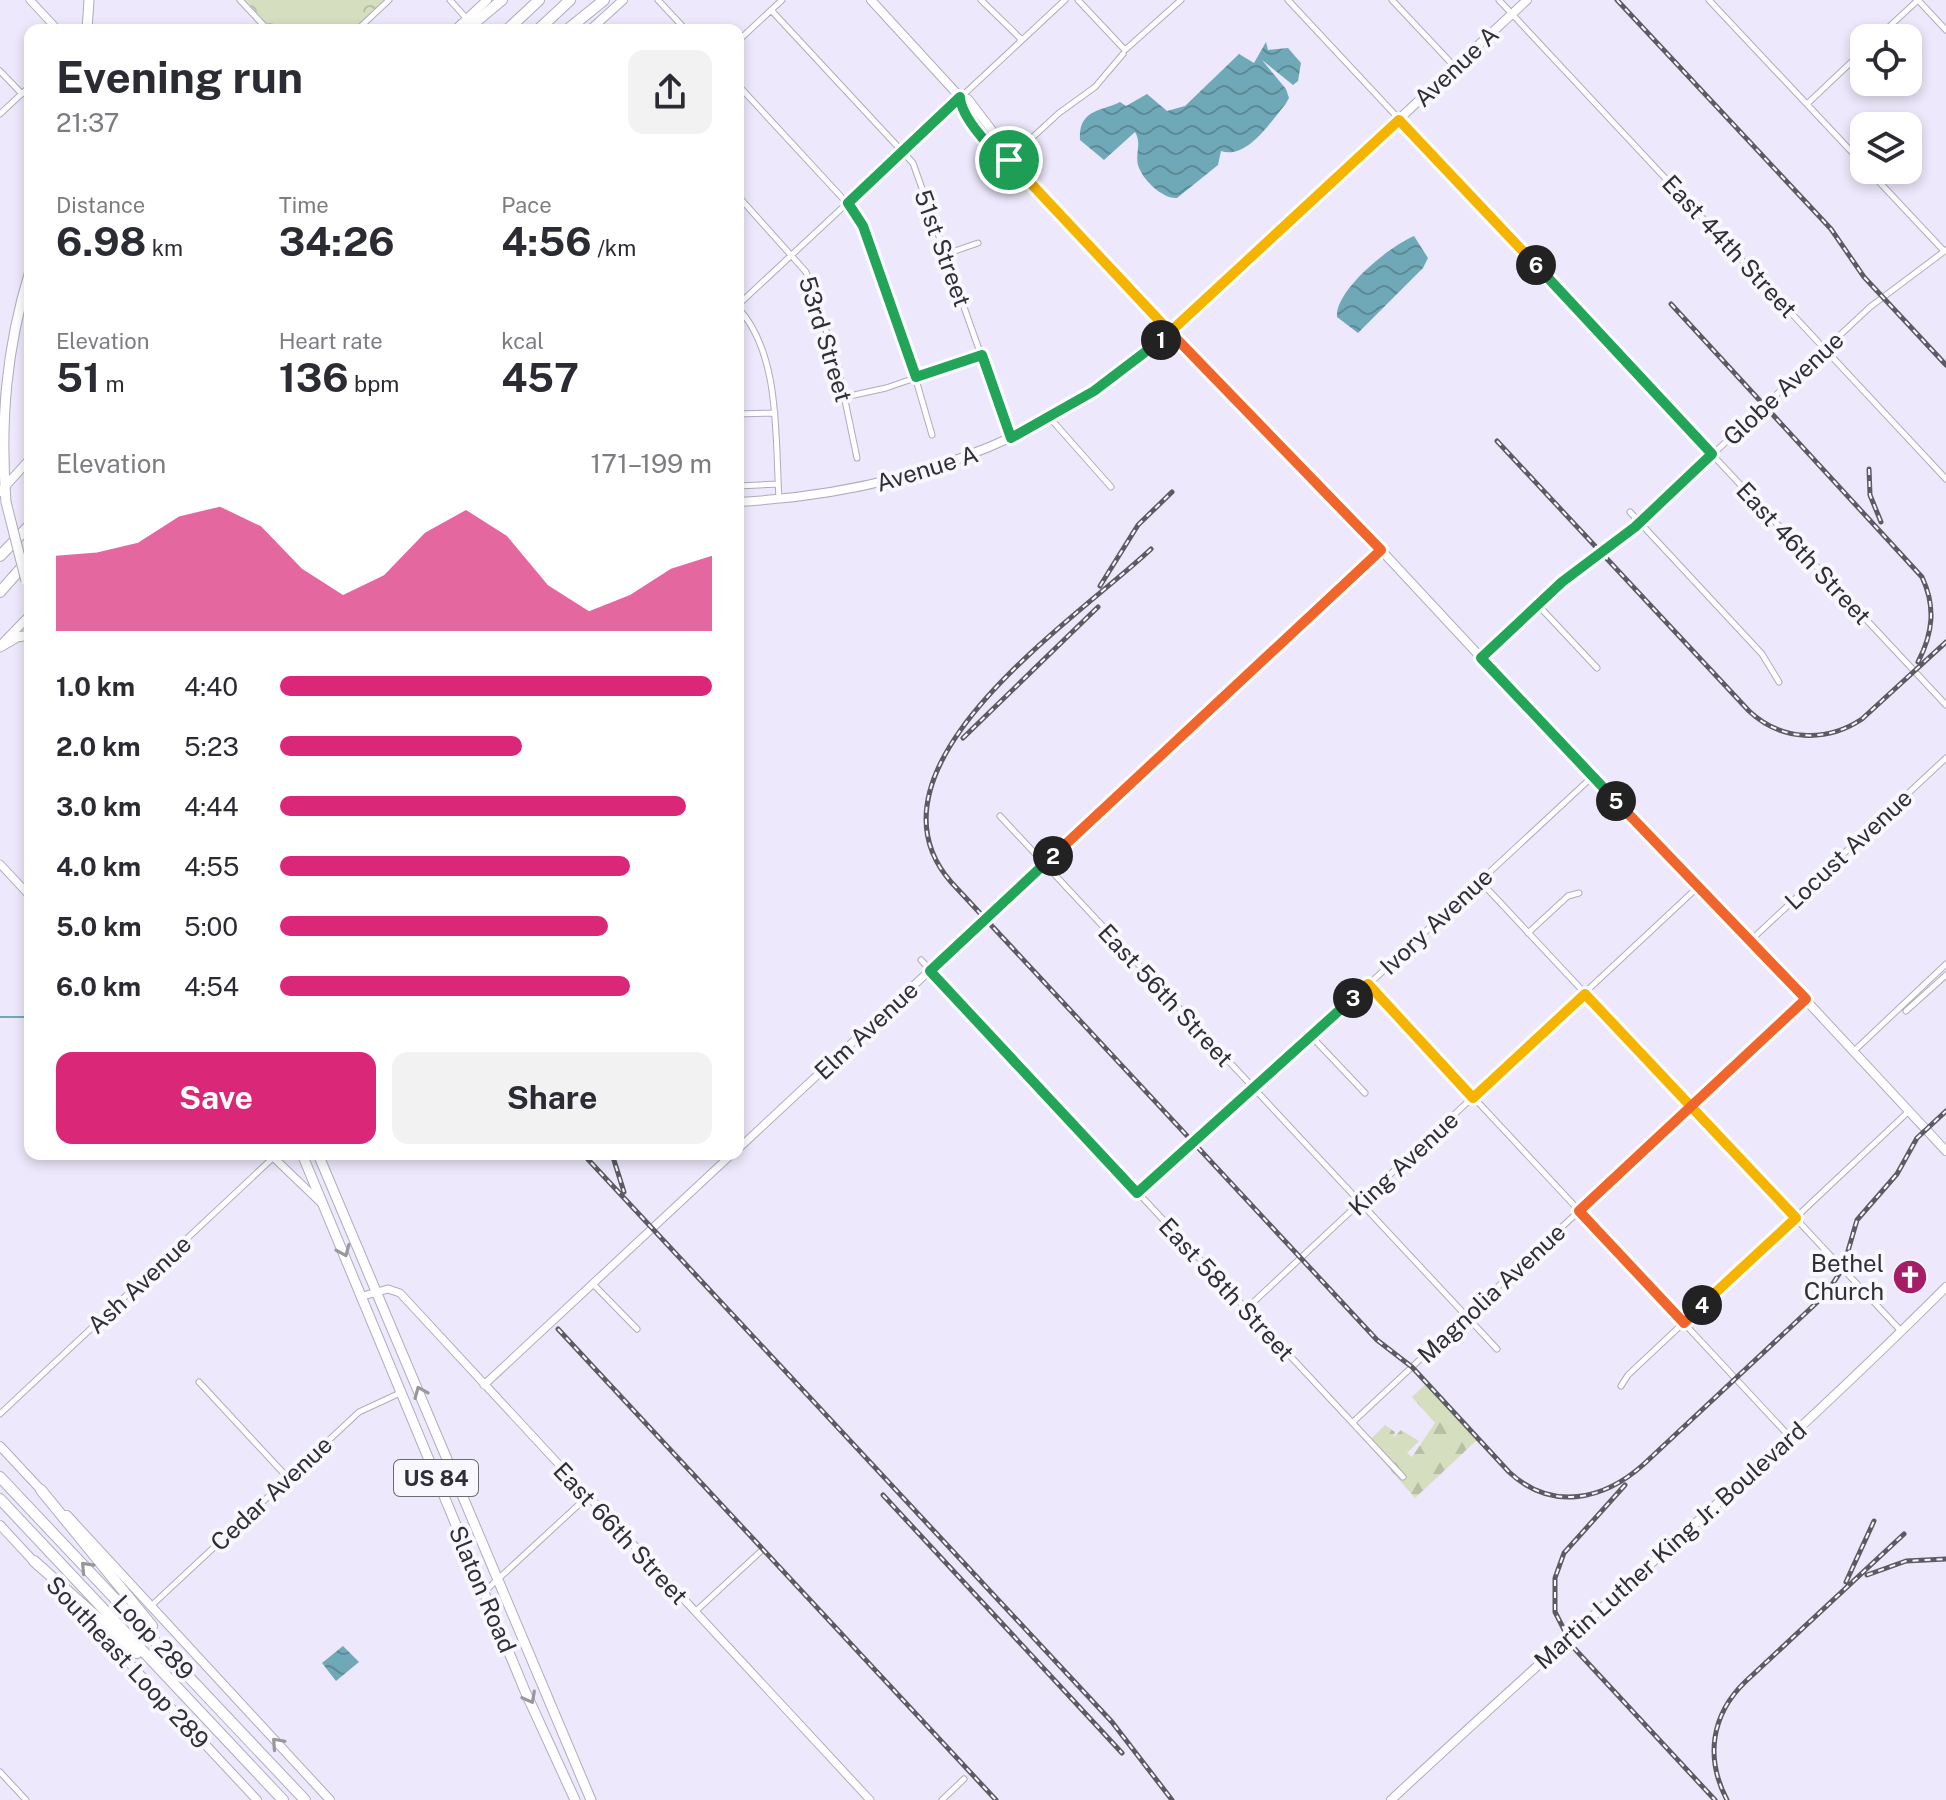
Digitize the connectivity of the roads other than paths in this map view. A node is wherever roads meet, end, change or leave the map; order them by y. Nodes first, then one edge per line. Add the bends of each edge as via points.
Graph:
1 (30, 0) edge
2 (89, 0) edge
3 (240, 0) edge
4 (389, 0) edge
5 (450, 0) edge
6 (487, 0) edge
7 (502, 0) edge
8 (539, 0) edge
9 (570, 0) edge
10 (604, 0) edge
11 (623, 0) edge
12 (658, 0) edge
13 (782, 0) edge
14 (871, 0) edge
15 (981, 0) edge
16 (1065, 0) edge
17 (1078, 0) edge
18 (1181, 0) edge
19 (1288, 0) edge
20 (1299, 0) edge
21 (1392, 0) edge
22 (1499, 0) edge
23 (1527, 0) edge
24 (1709, 0) edge
25 (1918, 0) edge
26 (1293, 6) junction
27 (771, 10) junction
28 (1512, 14) junction
29 (52, 24) edge
30 (87, 24) edge
31 (262, 24) edge
32 (363, 24) edge
33 (466, 24) edge
34 (513, 24) edge
35 (544, 24) edge
36 (574, 24) edge
37 (597, 24) edge
38 (680, 24) edge
39 (1892, 24) edge
40 (1946, 30) edge
41 (744, 35) edge
42 (1022, 40) junction
43 (1124, 52) junction
44 (1850, 63) edge
45 (1455, 67) junction
46 (0, 71) edge
47 (744, 91) edge
48 (22, 94) joint
49 (960, 97) junction
50 (1807, 104) junction
51 (0, 114) edge
52 (1399, 120) junction
53 (1850, 150) edge
54 (903, 152) junction
55 (1009, 160) junction
56 (1881, 184) edge
57 (744, 202) edge
58 (848, 203) junction
59 (978, 243) dead end
60 (1945, 251) edge
61 (793, 254) junction
62 (946, 254) junction
63 (24, 296) edge
64 (744, 300) edge
65 (744, 316) edge
66 (1170, 332) junction
67 (1825, 349) junction
68 (982, 355) junction
69 (916, 377) junction
70 (845, 397) junction
71 (775, 413) junction
72 (744, 414) edge
73 (1050, 418) junction
74 (932, 435) dead end
75 (1011, 438) junction
76 (1712, 454) junction
77 (857, 458) dead end
78 (24, 466) edge
79 (1946, 479) edge
80 (778, 484) junction
81 (744, 486) edge
82 (1111, 487) dead end
83 (2, 490) edge
84 (779, 499) junction
85 (744, 502) edge
86 (1630, 512) dead end
87 (1640, 523) junction
88 (24, 531) edge
89 (1381, 550) junction
90 (0, 556) edge
91 (24, 563) edge
92 (24, 564) edge
93 (24, 567) edge
94 (0, 585) edge
95 (0, 592) edge
96 (1538, 605) junction
97 (24, 621) edge
98 (24, 636) edge
99 (0, 646) edge
100 (1481, 658) junction
101 (1597, 668) dead end
102 (1779, 682) dead end
103 (1946, 705) edge
104 (1946, 758) edge
105 (1592, 777) junction
106 (1000, 816) dead end
107 (0, 864) edge
108 (1044, 864) junction
109 (1480, 881) junction
110 (1700, 886) junction
111 (24, 890) edge
112 (1579, 893) dead end
113 (1528, 933) junction
114 (1751, 940) junction
115 (921, 960) dead end
116 (1946, 964) edge
117 (930, 971) junction
118 (1946, 975) edge
119 (1368, 984) junction
120 (1585, 994) junction
121 (1806, 999) junction
122 (1906, 1011) dead end
123 (1312, 1037) junction
124 (1854, 1051) junction
125 (1254, 1089) junction
126 (1365, 1093) dead end
127 (1473, 1098) junction
128 (1690, 1107) junction
129 (1910, 1111) junction
130 (744, 1143) edge
131 (1946, 1151) edge
132 (269, 1160) edge
133 (279, 1160) edge
134 (305, 1160) edge
135 (321, 1160) edge
136 (726, 1160) edge
137 (1137, 1193) junction
138 (1360, 1202) junction
139 (325, 1208) junction
140 (1579, 1211) junction
141 (1796, 1218) junction
142 (593, 1284) junction
143 (1946, 1287) edge
144 (377, 1292) junction
145 (363, 1296) junction
146 (1246, 1309) junction
147 (1466, 1316) junction
148 (1684, 1323) junction
149 (637, 1329) dead end
150 (1901, 1331) junction
151 (1497, 1349) dead end
152 (199, 1382) dead end
153 (484, 1385) junction
154 (1621, 1386) dead end
155 (400, 1393) junction
156 (0, 1414) edge
157 (1353, 1422) junction
158 (438, 1436) junction
159 (1790, 1438) junction
160 (421, 1443) junction
161 (0, 1446) edge
162 (0, 1477) edge
163 (1403, 1477) dead end
164 (288, 1478) junction
165 (41, 1490) junction
166 (587, 1497) junction
167 (0, 1499) edge
168 (0, 1525) edge
169 (760, 1552) dead end
170 (34, 1561) junction
171 (498, 1580) junction
172 (484, 1592) junction
173 (151, 1606) junction
174 (695, 1612) junction
175 (183, 1692) junction
176 (217, 1705) junction
177 (0, 1772) edge
178 (964, 1779) dead end
179 (26, 1800) edge
180 (257, 1800) edge
181 (283, 1800) edge
182 (305, 1800) edge
183 (330, 1800) edge
184 (575, 1800) edge
185 (591, 1800) edge
186 (870, 1800) edge
187 (942, 1800) edge
188 (1391, 1800) edge

1 - 29 street
2 - 30 highway
3 - 31 street
4 - 32 street
5 - 33 street
6 - 33 main road
7 - 33 highway
8 - 34 highway
9 - 35 highway
10 - 36 highway
11 - 37 main road
12 - 38 street
13 - 27 street
14 - 49 main road
15 - 42 street
16 - 42 street
17 - 43 street
18 - 43 street
19 - 26 street, East 46th Street
20 - 26 street
21 - 45 street
22 - 28 street, East 44th Street
23 - 28 main road, Avenue A
24 - 50 street
25 - 39 street
25 - 40 street
26 - 52 street, East 46th Street
27 - 41 street
27 - 54 street, 51st Street
28 - 45 main road, Avenue A
28 - 67 street, East 44th Street
42 - 49 street
43 - 55 street via 1095,87
44 - 50 street
45 - 52 main road, Avenue A
46 - 48 street
47 - 58 street
48 - 51 street
49 - 54 street
49 - 55 main road via 999,156
50 - 53 street
52 - 66 main road, Avenue A
52 - 76 street, East 46th Street
54 - 58 street
54 - 62 street, 51st Street via 913,163
55 - 66 main road
56 - 60 street
57 - 61 street, 53rd Street
58 - 61 street
58 - 69 street via 863,226
59 - 62 street
60 - 67 street, Globe Avenue via 1884,295
61 - 64 street
61 - 70 street, 53rd Street via 814,294
62 - 68 street, 51st Street
63 - 83 highway via 4,380
65 - 71 street via 770,379
66 - 73 main road, Avenue A
66 - 89 main road
67 - 76 street, Globe Avenue
67 - 79 street, East 44th Street
68 - 69 street
68 - 75 street, 51st Street
69 - 70 street
69 - 74 street
70 - 77 street, 53rd Street
71 - 72 street
71 - 80 street
73 - 75 main road, Avenue A
73 - 82 street
75 - 84 main road, Avenue A via 898,480
76 - 87 street, Globe Avenue
76 - 103 street, East 46th Street
78 - 83 main road
80 - 81 street
80 - 84 street
83 - 93 highway, bridge
84 - 85 main road, Avenue A
86 - 87 street
87 - 96 street, Globe Avenue
87 - 102 street via 1762,654
88 - 90 highway
89 - 100 main road
89 - 108 street, Elm Avenue
91 - 94 highway
92 - 95 highway
96 - 100 street, Globe Avenue
96 - 101 street
97 - 99 main road
98 - 99 highway
100 - 105 main road
104 - 114 street, Locust Avenue
105 - 109 street, Ivory Avenue
105 - 110 main road
106 - 108 street, East 56th Street
107 - 111 street
108 - 117 street, Elm Avenue
108 - 125 street, East 56th Street
109 - 113 street
109 - 119 street, Ivory Avenue
110 - 114 main road
110 - 120 street, King Avenue
112 - 113 street via 1568,896
113 - 120 street
114 - 121 main road
115 - 117 street, East 58th Street
116 - 124 street
117 - 130 street, Elm Avenue
117 - 137 street, East 58th Street
118 - 122 street
119 - 123 street, Ivory Avenue
119 - 127 street
120 - 127 street, King Avenue
120 - 128 street
121 - 124 main road
121 - 128 street, Magnolia Avenue
123 - 125 street, Ivory Avenue
123 - 126 street
124 - 129 main road
125 - 137 street, Ivory Avenue
125 - 138 street, East 56th Street
127 - 138 street, King Avenue
127 - 140 street
128 - 140 street, Magnolia Avenue
128 - 141 street
129 - 131 main road
129 - 141 street
132 - 156 street, Ash Avenue
133 - 139 street
134 - 139 highway, Slaton Road / US 84
135 - 144 highway, Slaton Road / US 84
136 - 142 street
137 - 146 street, East 58th Street
138 - 146 street, King Avenue
138 - 147 street, East 56th Street
139 -> 145 highway, Slaton Road / US 84
140 - 147 street, Magnolia Avenue
140 - 148 street
141 - 148 street
141 - 150 street
142 - 149 street
142 - 153 street
143 - 150 main road, Martin Luther King Jr. Boulevard
144 - 145 street
144 - 153 street, East 66th Street via 400,1293
158 -> 144 highway, Slaton Road / US 84
145 - 155 highway, Slaton Road / US 84
146 - 157 street, East 58th Street
147 - 151 street, East 56th Street
147 - 157 street, Magnolia Avenue
148 - 154 street
148 - 159 street
150 - 159 main road, Martin Luther King Jr. Boulevard
152 - 164 street
153 - 166 street, East 66th Street
155 - 160 highway, Slaton Road / US 84
155 - 164 street, Cedar Avenue via 359,1412
157 - 163 street, East 58th Street
158 - 160 highway
158 - 171 highway, Slaton Road / US 84
159 - 188 main road, Martin Luther King Jr. Boulevard
160 - 172 highway, Slaton Road / US 84
161 - 165 main road
176 -> 162 highway, Loop 289
164 - 173 street, Cedar Avenue
165 - 173 main road
165 - 176 highway
166 - 171 street
166 - 174 street, East 66th Street
167 - 175 highway, Loop 289
168 - 170 main road, Southeast Loop 289
169 - 174 street
170 - 175 highway
170 - 180 main road, Southeast Loop 289
171 - 172 street
171 - 185 highway, Slaton Road / US 84
172 -> 184 highway, Slaton Road / US 84
183 -> 173 main road
174 - 186 street, East 66th Street
175 - 181 highway, Loop 289
176 - 182 highway, Loop 289
177 - 179 street
178 - 187 street

